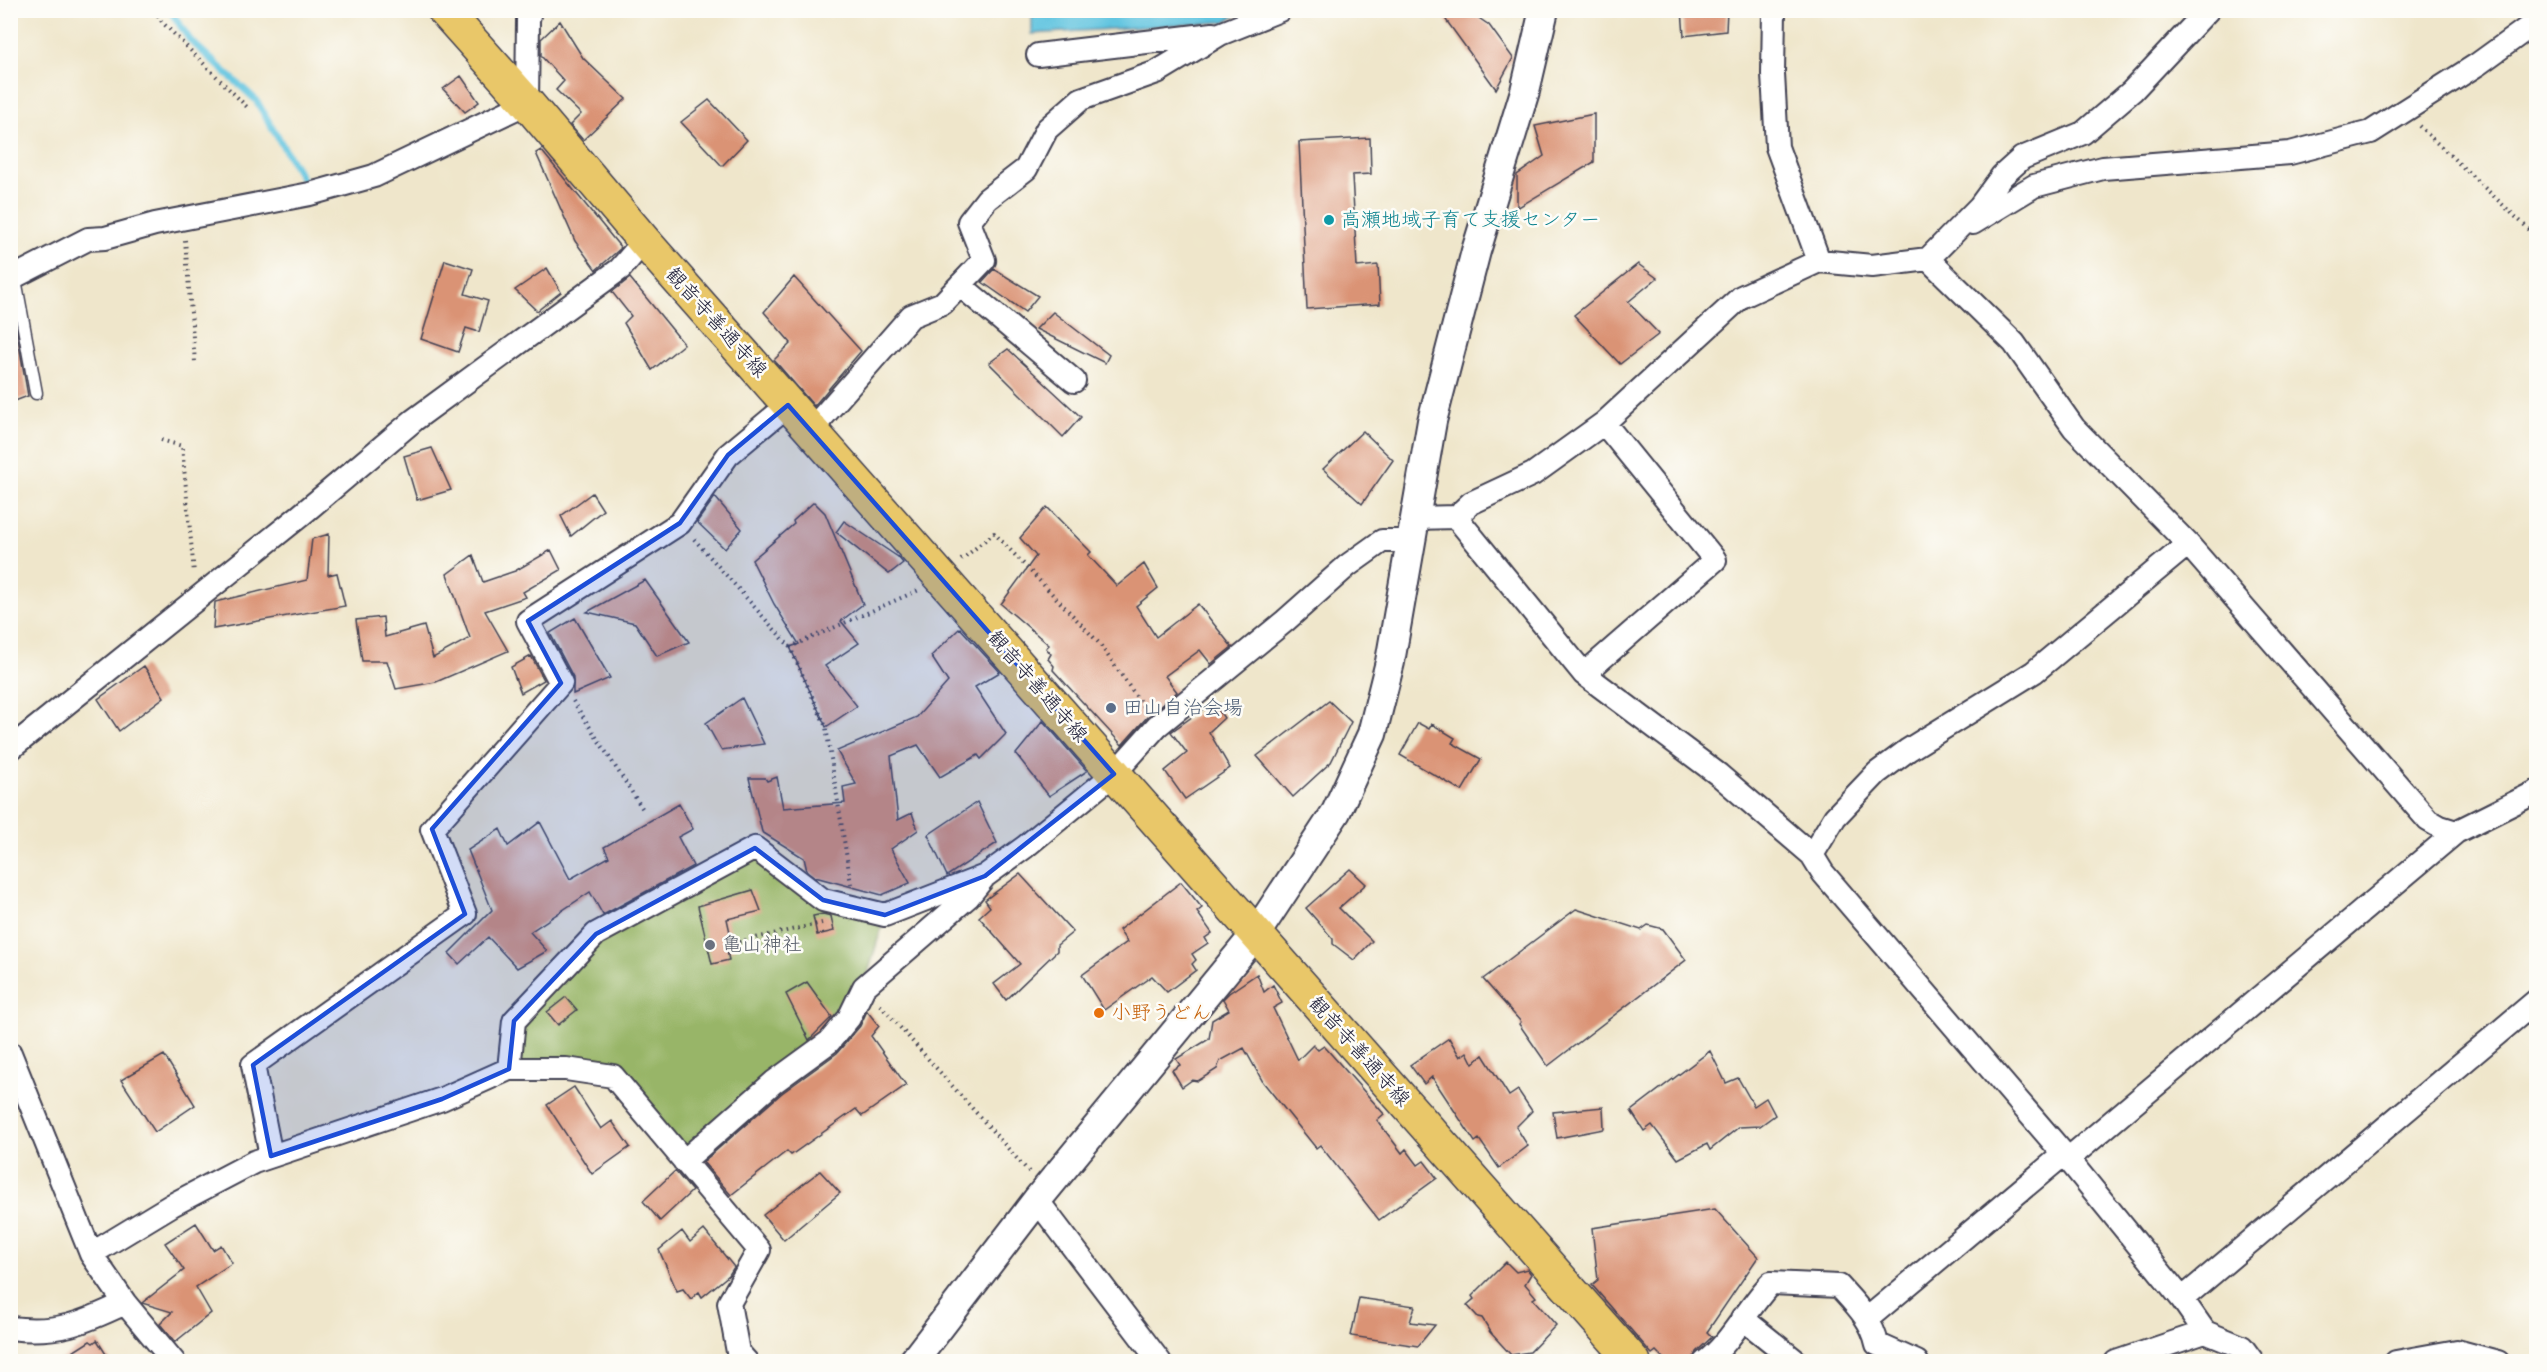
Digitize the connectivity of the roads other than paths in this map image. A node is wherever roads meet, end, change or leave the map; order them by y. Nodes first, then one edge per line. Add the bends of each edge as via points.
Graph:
1 (444, 10) edge
2 (530, 10) edge
3 (1280, 10) edge
4 (1544, 10) edge
5 (1774, 10) edge
6 (2208, 10) edge
7 (2536, 22) edge
8 (1220, 34) junction
9 (1038, 55) dead end
10 (527, 103) junction
11 (1954, 235) junction
12 (644, 241) junction
13 (1928, 259) junction
14 (1818, 261) junction
15 (13, 279) edge
16 (960, 285) junction
17 (1074, 381) dead end
18 (36, 393) dead end
19 (788, 405) junction
20 (1604, 423) junction
21 (811, 430) junction
22 (1456, 517) junction
23 (1413, 529) junction
24 (2188, 544) junction
25 (1584, 674) junction
26 (10, 749) edge
27 (1114, 774) junction
28 (2533, 802) edge
29 (2456, 832) junction
30 (1812, 855) junction
31 (985, 876) junction
32 (1255, 935) junction
33 (2536, 1001) edge
34 (10, 1053) edge
35 (509, 1070) junction
36 (271, 1156) junction
37 (2066, 1157) junction
38 (684, 1161) junction
39 (1041, 1195) junction
40 (92, 1254) junction
41 (2182, 1299) junction
42 (125, 1303) junction
43 (1742, 1318) junction
44 (1867, 1319) junction
45 (10, 1328) edge
46 (2205, 1332) junction
47 (2253, 1361) edge
48 (174, 1362) edge
49 (747, 1362) edge
50 (913, 1362) edge
51 (1160, 1362) edge
52 (1634, 1362) edge
53 (1705, 1362) edge
54 (1797, 1362) edge
55 (1917, 1362) edge
56 (2115, 1362) edge
57 (2396, 1362) edge
58 (2498, 1362) edge

1 - 10 main road, 観音寺善通寺線
2 - 10 street
3 - 8 street
4 - 23 street via 1432,421
5 - 14 street via 1777,147
6 - 11 street via 2132,91 2084,133 2015,164
7 - 11 street via 2371,132 2290,153 2103,168 2034,186
8 - 9 street
8 - 16 street via 1157,72 1082,99 1047,129 1026,170 987,199 969,222 984,260
10 - 12 main road, 観音寺善通寺線
10 - 15 street via 374,176 310,194 105,238 88,238
11 - 13 street
12 - 19 main road, 観音寺善通寺線
12 - 26 street via 620,269 414,420
13 - 14 street via 1872,266
13 - 24 street via 2014,343 2074,428
14 - 20 street via 1740,297
15 - 18 lane
16 - 17 street
16 - 21 street via 943,303 911,316
19 - 21 main road, 観音寺善通寺線
19 - 36 street via 728,454 680,524 528,621 561,683 432,829 465,914 254,1065
20 - 22 street via 1533,474 1471,502
20 - 25 street via 1715,560
21 - 27 main road, 観音寺善通寺線
22 - 23 street
22 - 25 street
23 - 27 street via 1382,541 1364,554 1157,726
23 - 32 street via 1390,662 1372,734 1336,812
24 - 29 street via 2428,820
24 - 30 street via 2034,672 1908,750 1878,774 1835,817
25 - 30 street via 1719,775
27 - 31 street
27 - 32 main road, 観音寺善通寺線
28 - 29 street
29 - 37 street
30 - 37 street via 1823,873
31 - 35 street via 885,915 823,900 755,848 596,934 514,1021
31 - 38 street via 968,897 864,987 849,1018 829,1042 774,1082
32 - 39 street
32 - 52 main road, 観音寺善通寺線
33 - 41 street
34 - 40 street
35 - 36 street via 442,1099
35 - 38 street via 566,1069 613,1076
36 - 40 street via 182,1199
37 - 41 street
37 - 44 street
38 - 49 street via 759,1250 729,1303 738,1352
39 - 50 street
39 - 51 street
40 - 42 street
41 - 46 street
42 - 45 street via 86,1322 40,1332
42 - 48 street
43 - 44 street via 1771,1283 1839,1286
43 - 53 street via 1720,1351
43 - 54 street
44 - 55 street via 1878,1344
46 - 47 street via 2241,1347
46 - 56 street
57 - 58 street via 2457,1351

